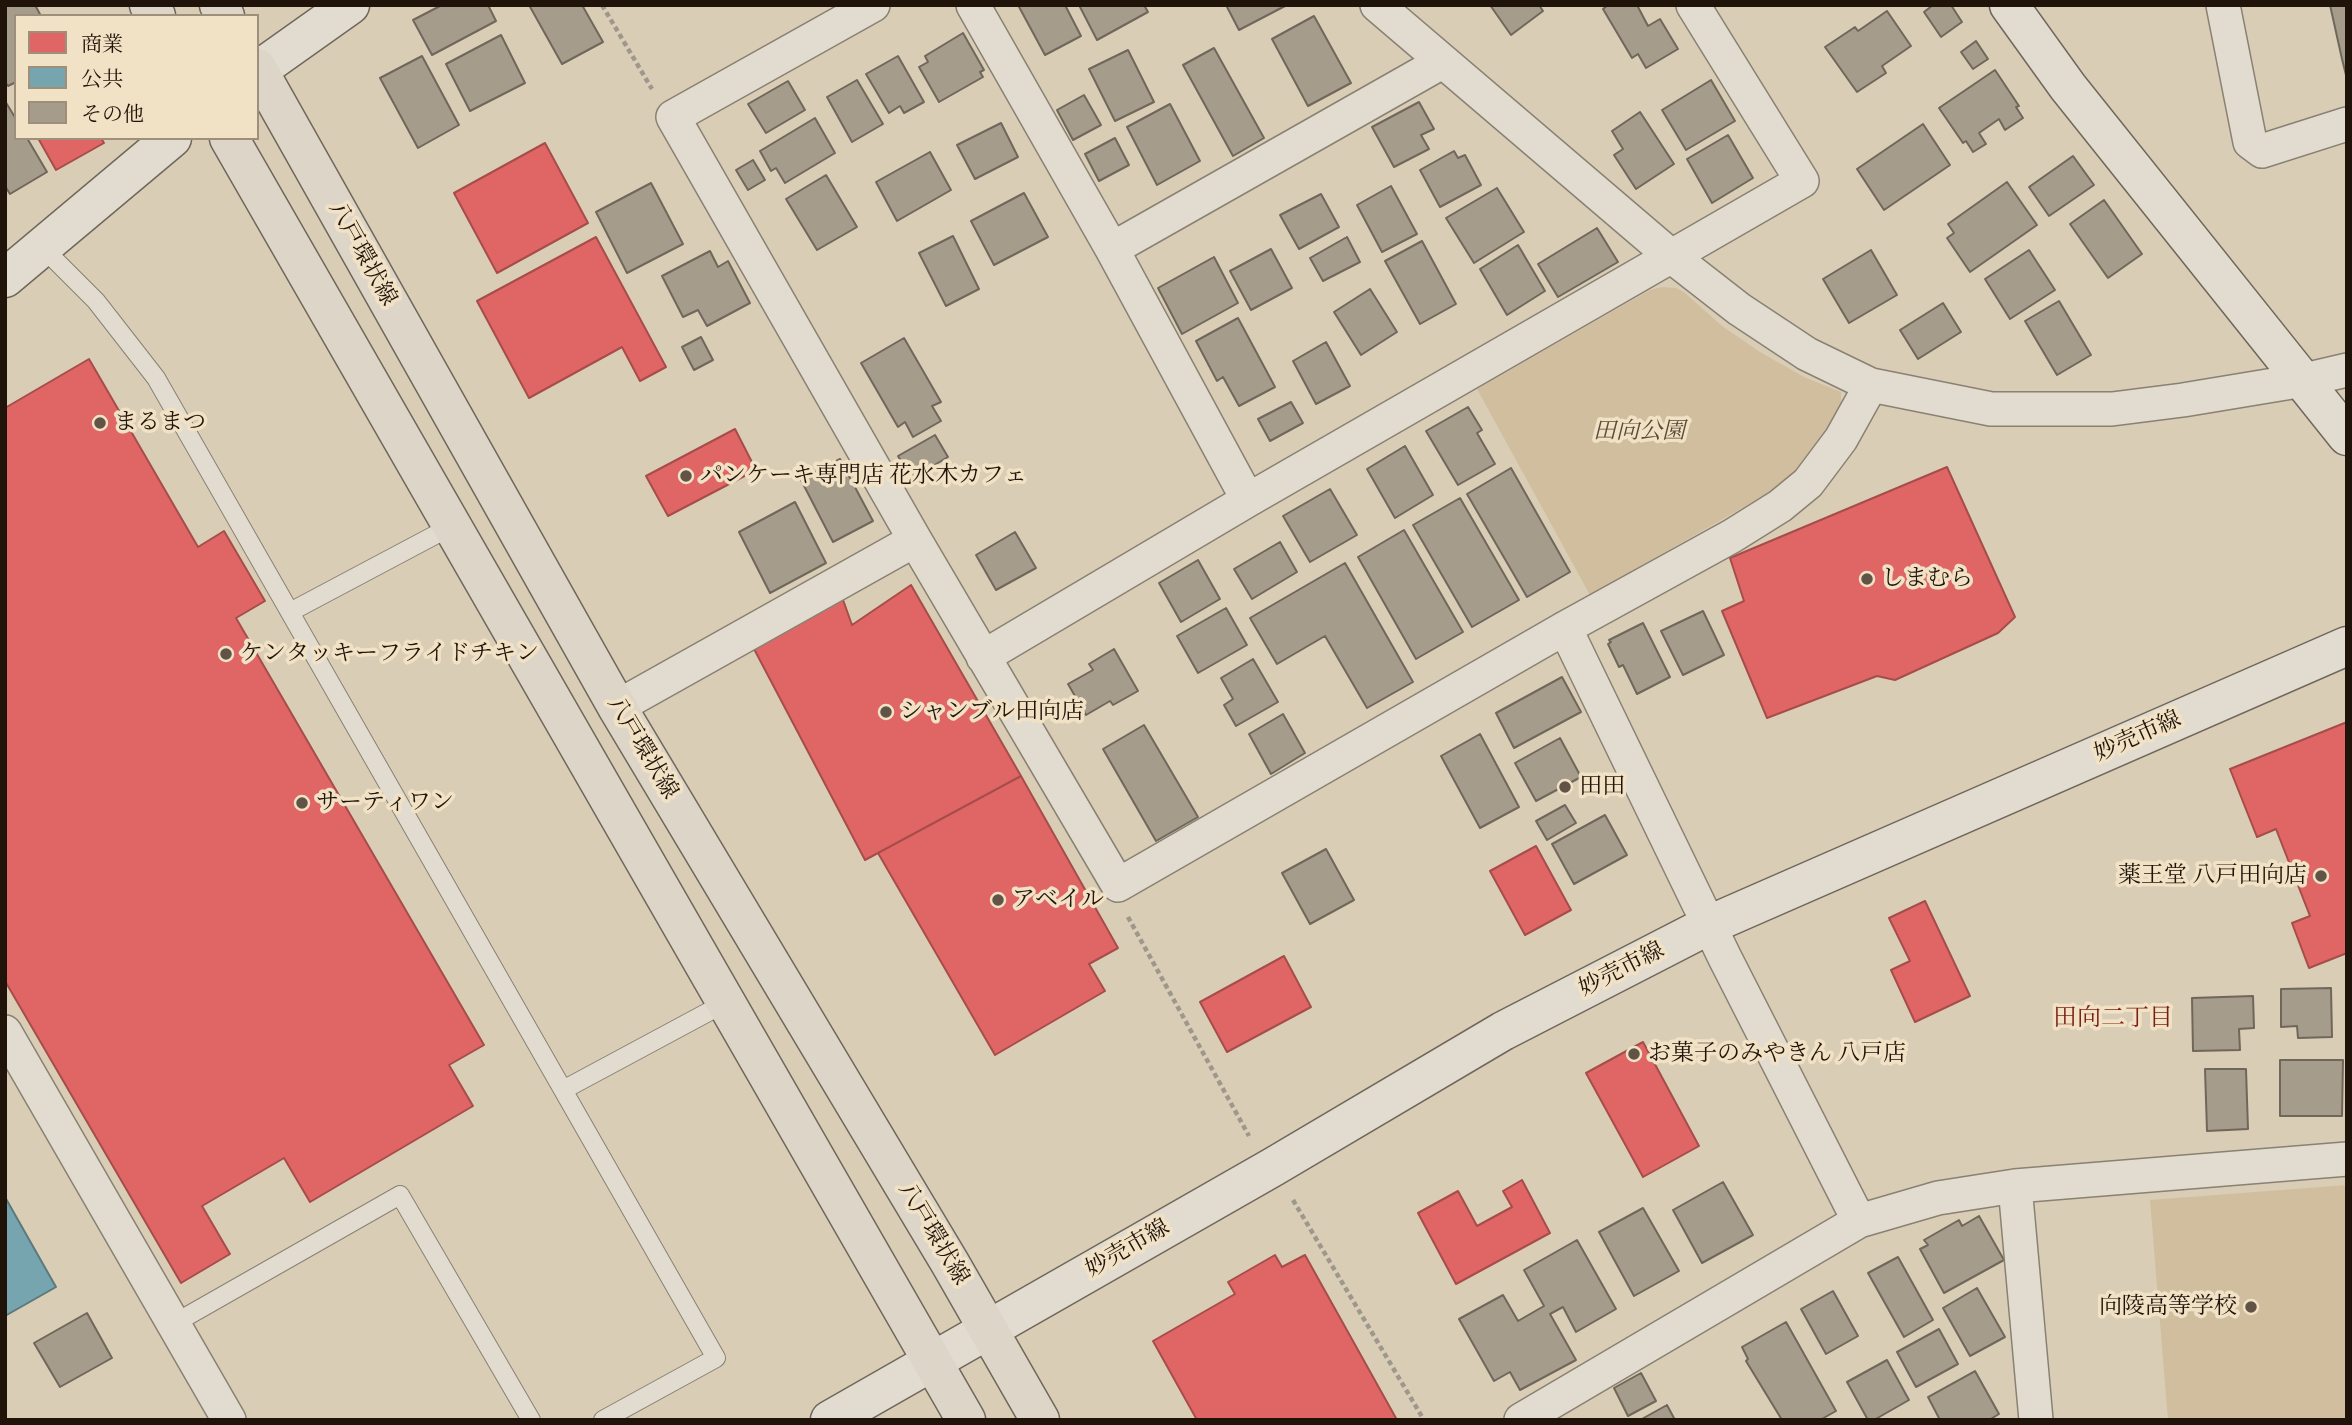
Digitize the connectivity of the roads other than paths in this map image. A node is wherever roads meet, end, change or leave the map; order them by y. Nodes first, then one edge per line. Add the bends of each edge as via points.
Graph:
1 (350, 5) edge
2 (873, 5) edge
3 (973, 5) edge
4 (1377, 5) edge
5 (1693, 5) edge
6 (2009, 5) edge
7 (2222, 5) edge
8 (1442, 62) junction
9 (259, 68) edge
10 (259, 71) edge
11 (2347, 124) edge
12 (170, 140) edge
13 (230, 140) edge
14 (42, 247) junction
15 (1112, 249) junction
16 (1671, 256) junction
17 (5, 278) edge
18 (2347, 370) edge
19 (2304, 380) junction
20 (1871, 385) junction
21 (2347, 436) edge
22 (1248, 500) junction
23 (452, 526) junction
24 (915, 540) junction
25 (290, 612) junction
26 (1565, 628) junction
27 (2347, 646) edge
28 (983, 657) junction
29 (617, 707) junction
30 (1709, 925) junction
31 (725, 1003) junction
32 (5, 1032) edge
33 (563, 1090) junction
34 (2347, 1159) edge
35 (2015, 1186) junction
36 (1859, 1221) junction
37 (175, 1323) junction
38 (989, 1328) junction
39 (931, 1362) junction
40 (229, 1420) edge
41 (531, 1420) edge
42 (603, 1420) edge
43 (831, 1420) edge
44 (966, 1420) edge
45 (1040, 1420) edge
46 (1521, 1420) edge
47 (2036, 1420) edge

1 - 9 main road
2 - 24 street via 673,117
3 - 15 street
4 - 8 street
5 - 16 street via 1802,181
6 - 19 main road via 2068,87
7 - 11 street via 2250,142 2262,151
8 - 15 street
8 - 16 street
10 - 29 main road, 八戸環状線
12 - 14 main road
13 - 23 main road
14 - 17 main road
14 - 25 lane via 96,301 156,378
15 - 22 street
16 - 20 street via 1807,354
16 - 22 street
18 - 19 street
19 - 20 street via 2112,410 1991,409
19 - 21 main road
20 - 26 street via 1841,439 1808,483 1780,506
22 - 28 street
23 - 25 lane
23 - 31 main road
24 - 28 street
24 - 29 street
25 - 33 lane
26 - 28 street via 1118,885
26 - 30 street
27 - 30 main road, 妙売市線
29 - 38 main road, 八戸環状線
30 - 36 street
30 - 38 main road, 妙売市線 via 1503,1031
31 - 33 lane
31 - 39 main road
32 - 37 street
33 - 42 lane via 716,1358
34 - 35 street
35 - 36 street via 1938,1198
35 - 47 street
36 - 46 street
37 - 40 street
37 - 41 lane via 400,1195
38 - 39 main road, 妙売市線
38 - 45 main road, 八戸環状線
39 - 43 main road, 妙売市線
39 - 44 main road

